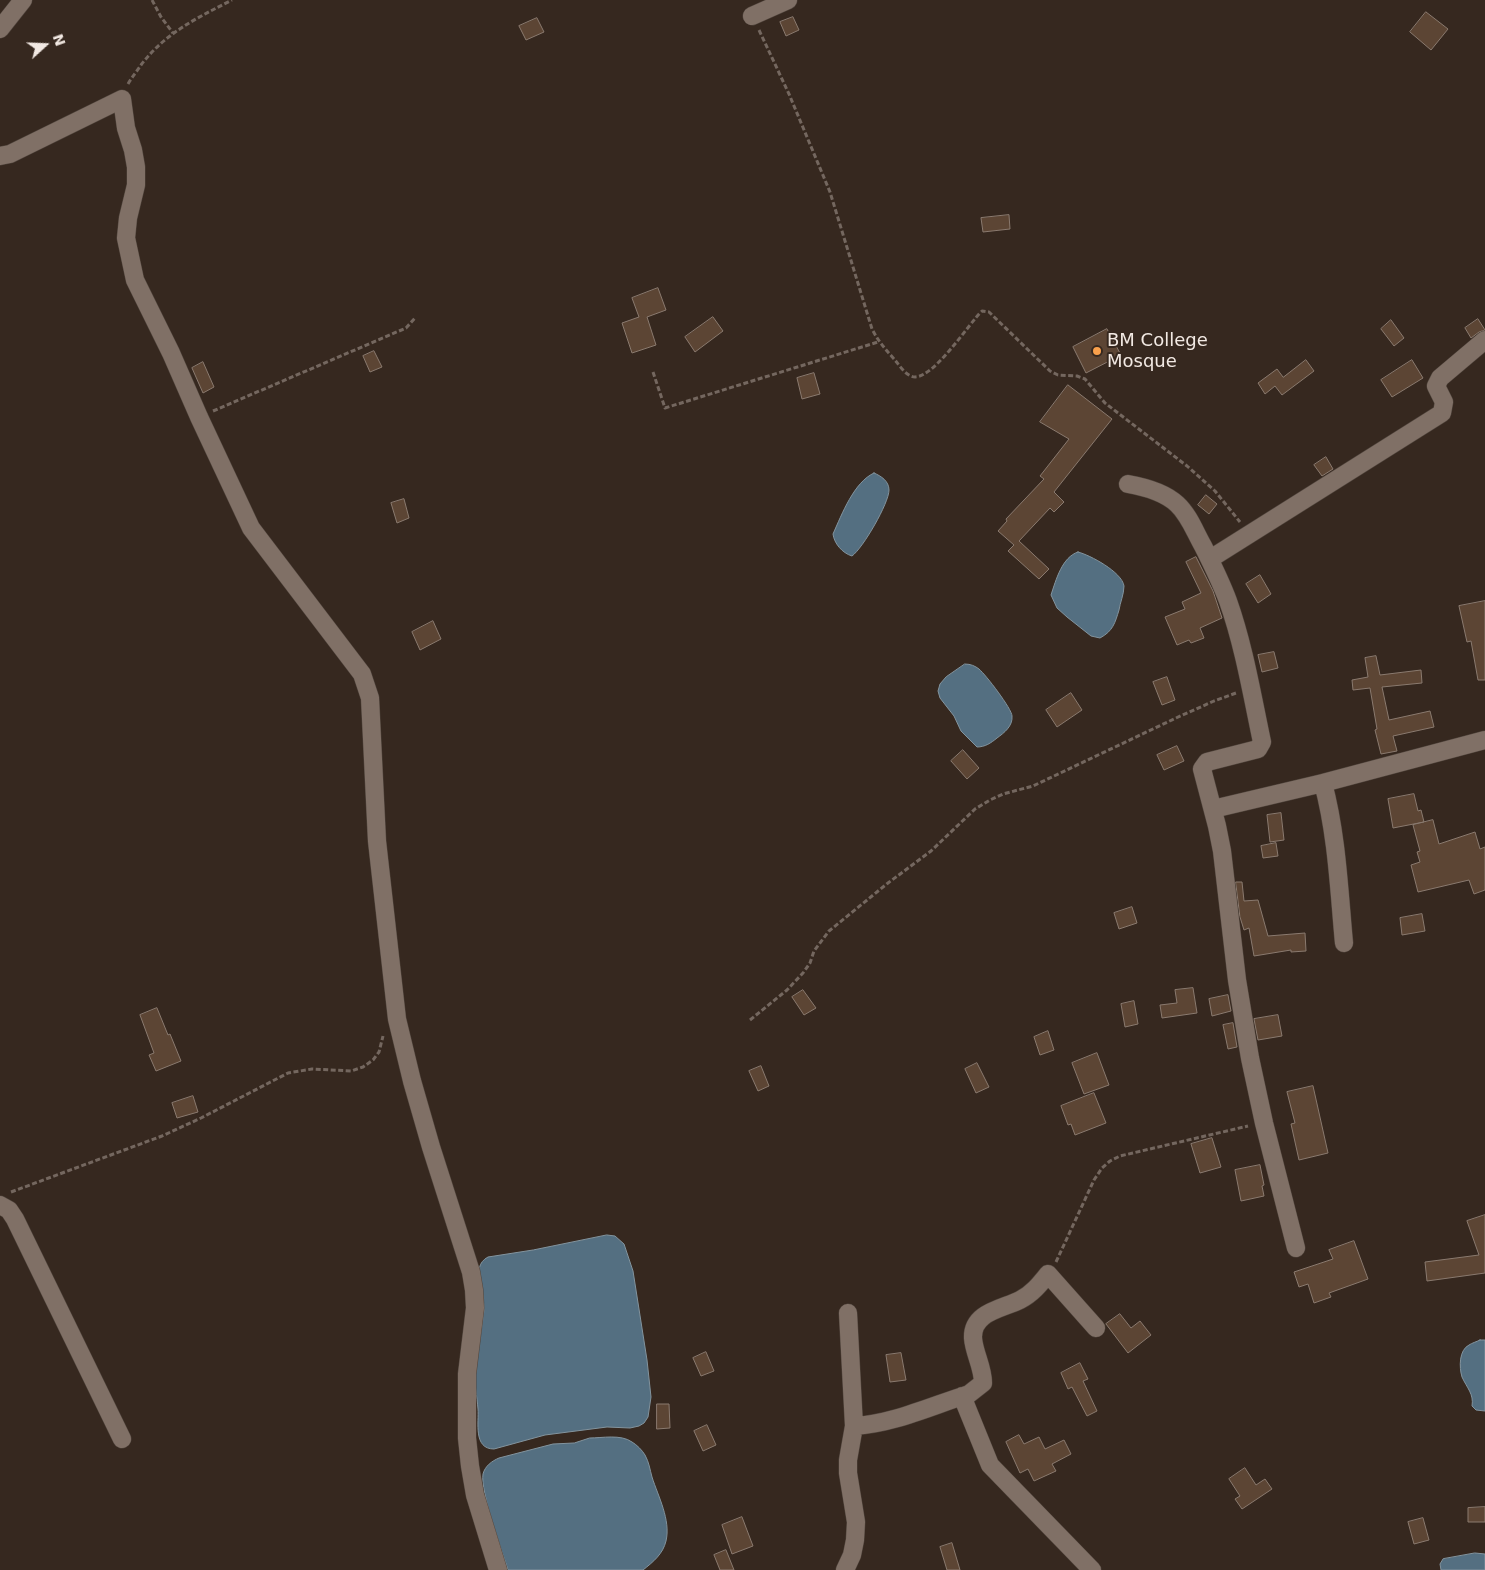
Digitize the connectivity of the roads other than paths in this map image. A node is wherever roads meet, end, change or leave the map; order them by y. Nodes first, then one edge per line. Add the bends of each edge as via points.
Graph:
1 (23, 0) edge
2 (788, 0) edge
3 (752, 16) road end
4 (0, 29) edge
5 (0, 156) edge
6 (1485, 340) edge
7 (1128, 484) dead end
8 (1210, 559) junction
9 (1485, 740) edge
10 (1323, 783) junction
11 (1213, 809) junction
12 (1344, 943) dead end
13 (2, 1201) edge
14 (1296, 1248) dead end
15 (848, 1313) dead end
16 (1096, 1328) dead end
17 (962, 1396) junction
18 (854, 1426) junction
19 (122, 1439) dead end
20 (498, 1570) edge
21 (845, 1570) edge
22 (1092, 1570) edge

1 - 4 street
2 - 3 street
5 - 20 street via 122,99 136,167 136,185 126,238 135,280 251,528 362,674 367,686 377,841 397,1019 423,1119 471,1272 475,1308 467,1374 467,1438 475,1495
6 - 8 street via 1440,378 1436,386 1444,402 1442,413
7 - 8 street via 1142,486 1178,505
8 - 11 street via 1235,621 1262,742 1258,749 1207,762 1202,769
9 - 10 street
10 - 11 street
10 - 12 street via 1333,831
11 - 14 street via 1222,851 1250,1058
13 - 19 street via 15,1219
15 - 18 street
16 - 17 street via 1048,1274 1021,1299 979,1320 973,1339 983,1383
17 - 18 street via 887,1421
17 - 22 street via 990,1465
18 - 21 street via 848,1473 856,1522 855,1540

